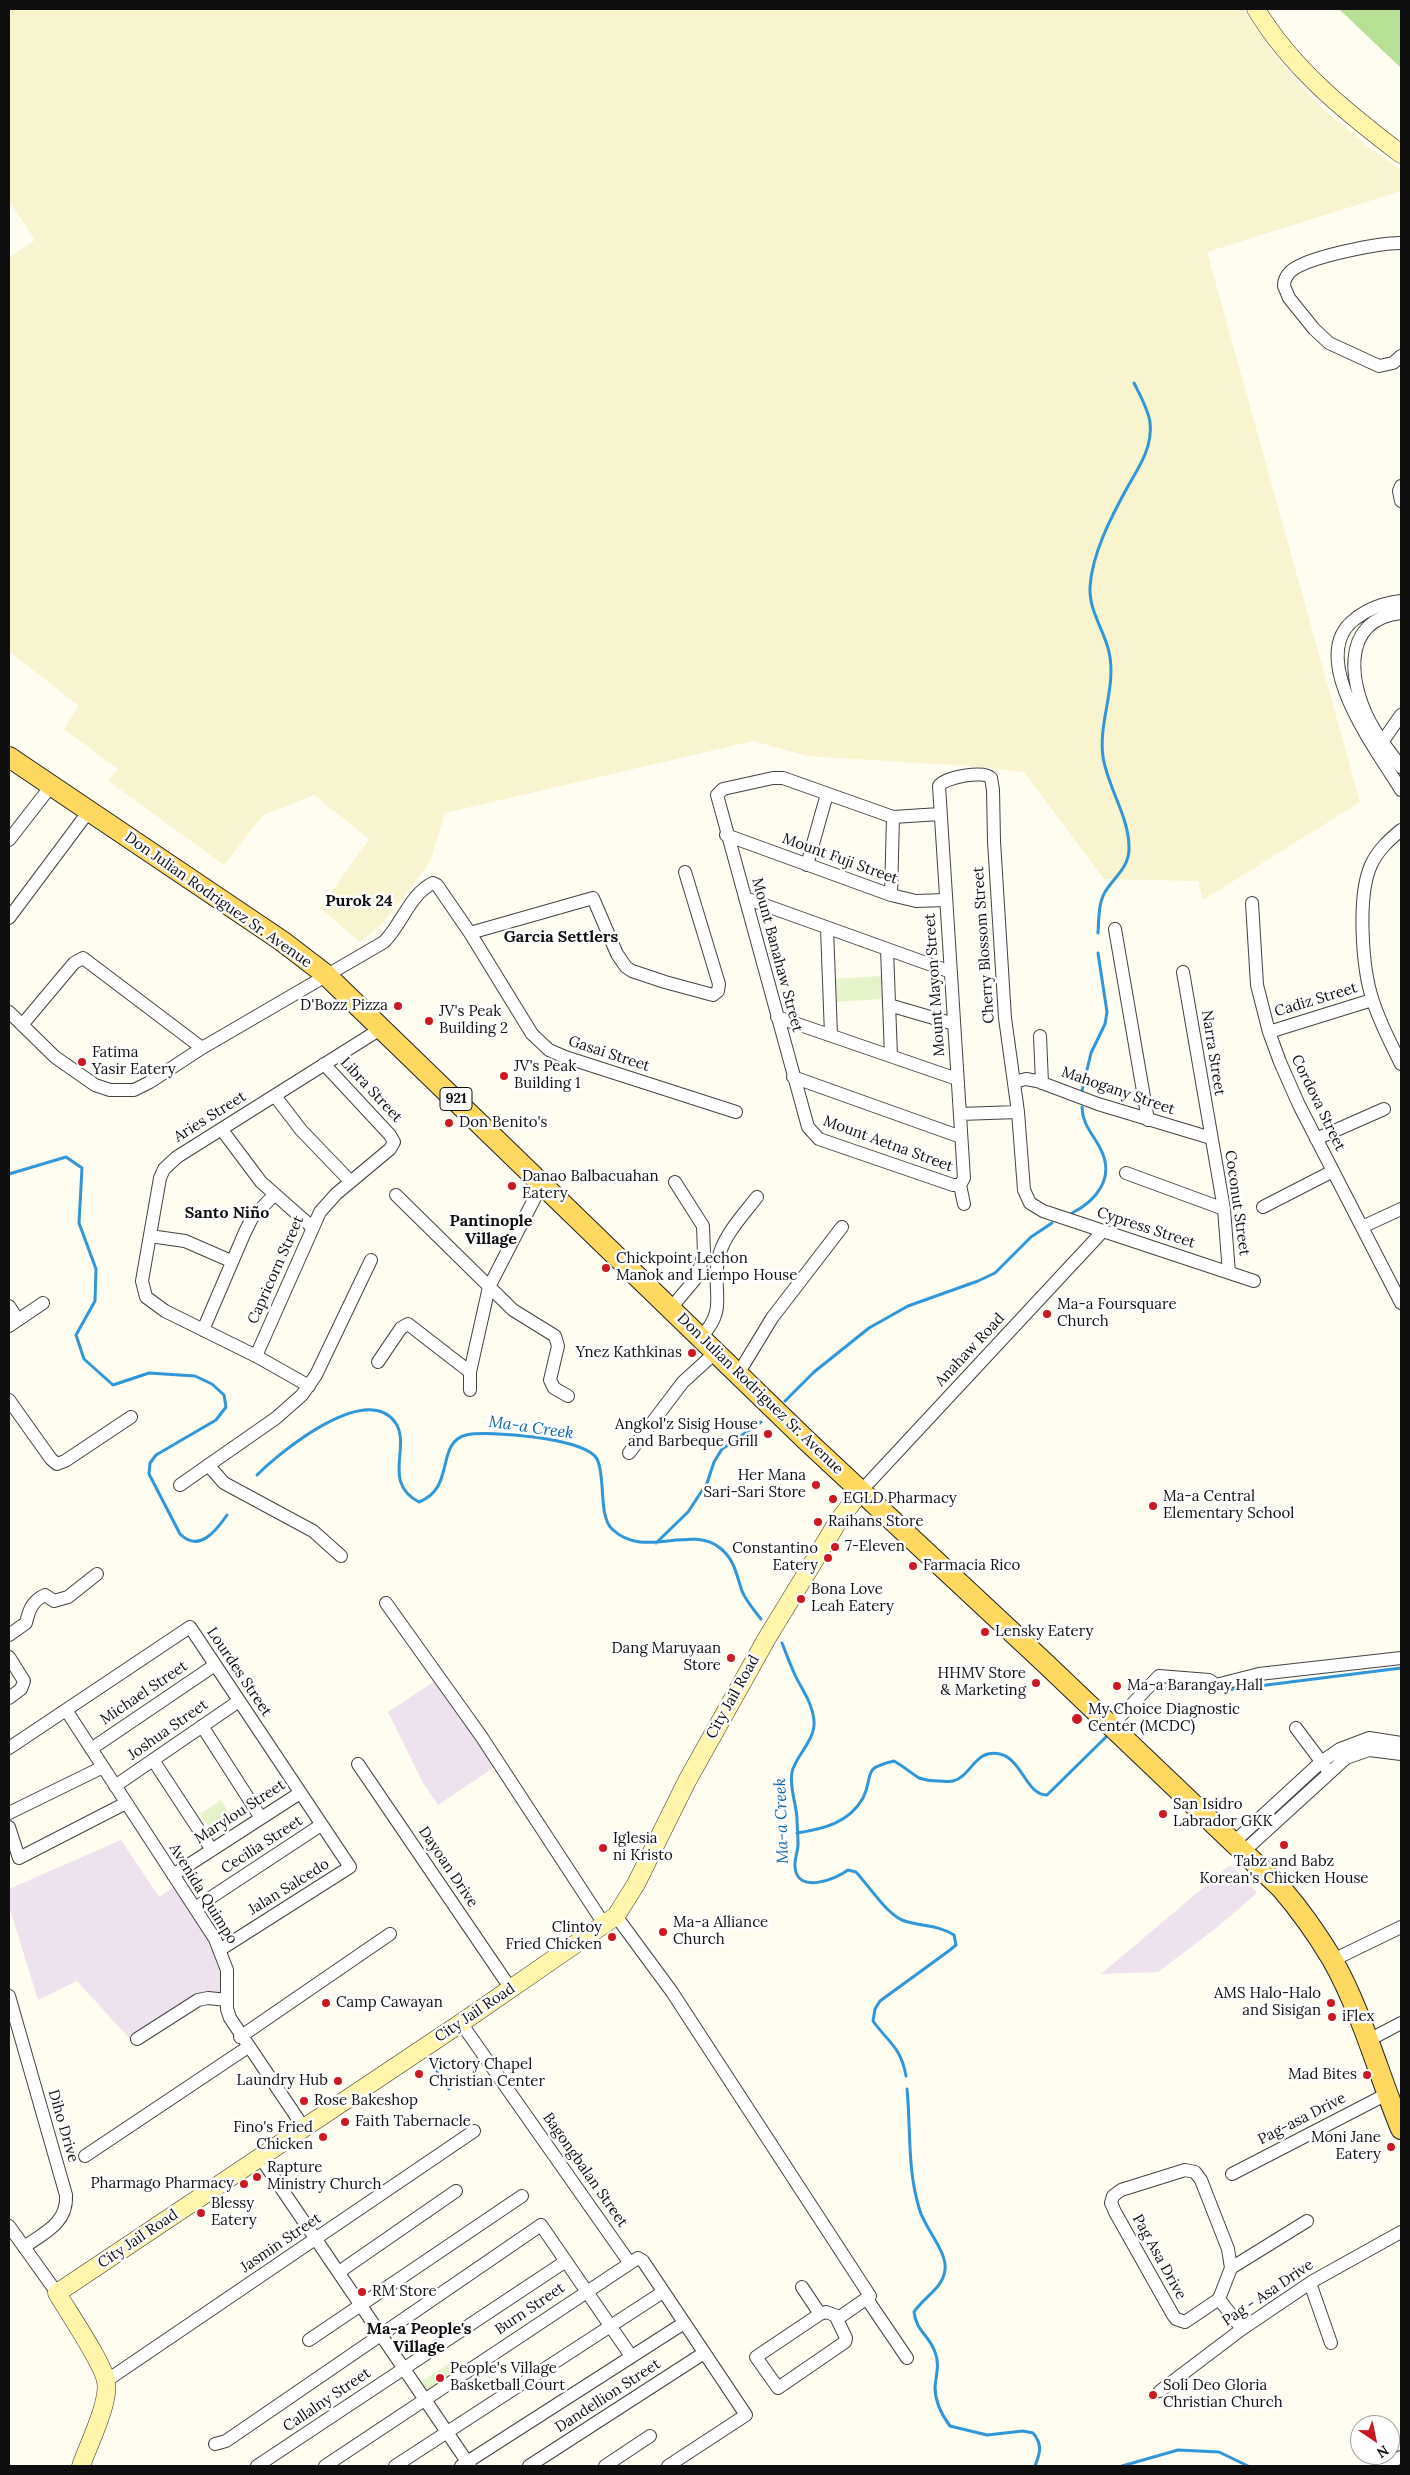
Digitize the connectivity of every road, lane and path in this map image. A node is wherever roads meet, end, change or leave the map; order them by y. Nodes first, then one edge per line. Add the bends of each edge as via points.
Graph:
1 (1256, 9) edge
2 (1401, 154) edge
3 (1401, 244) edge
4 (1401, 356) edge
5 (1401, 486) edge
6 (1401, 501) edge
7 (1401, 601) edge
8 (1401, 613) edge
9 (1352, 621) junction
10 (1364, 632) junction
11 (1401, 715) edge
12 (1379, 747) junction
13 (9, 758) edge
14 (1401, 767) edge
15 (989, 775) joint
16 (51, 786) junction
17 (1401, 790) edge
18 (827, 794) junction
19 (89, 811) junction
20 (940, 814) junction
21 (893, 817) junction
22 (1401, 830) edge
23 (726, 835) junction
24 (9, 840) edge
25 (808, 865) junction
26 (685, 872) dead end
27 (891, 895) junction
28 (745, 898) junction
29 (946, 900) junction
30 (1252, 903) dead end
31 (9, 918) edge
32 (826, 928) junction
33 (1115, 929) dead end
34 (470, 933) junction
35 (887, 949) junction
36 (950, 972) junction
37 (1184, 972) dead end
38 (325, 974) junction
39 (1372, 1000) junction
40 (889, 1005) junction
41 (9, 1012) edge
42 (777, 1017) junction
43 (954, 1024) junction
44 (22, 1025) junction
45 (382, 1028) junction
46 (1269, 1032) junction
47 (831, 1035) junction
48 (1040, 1036) dead end
49 (202, 1048) junction
50 (891, 1056) junction
51 (324, 1064) junction
52 (1401, 1064) edge
53 (793, 1077) junction
54 (958, 1080) junction
55 (1014, 1082) junction
56 (1042, 1083) junction
57 (275, 1096) junction
58 (1384, 1109) dead end
59 (736, 1112) dead end
60 (1018, 1112) junction
61 (960, 1114) junction
62 (1148, 1120) junction
63 (808, 1127) joint
64 (222, 1130) junction
65 (961, 1136) junction
66 (393, 1138) joint
67 (1211, 1138) junction
68 (1316, 1139) junction
69 (1333, 1170) junction
70 (1126, 1173) dead end
71 (350, 1181) junction
72 (675, 1182) dead end
73 (542, 1184) junction
74 (960, 1184) junction
75 (274, 1195) junction
76 (396, 1195) dead end
77 (756, 1197) dead end
78 (1030, 1203) joint
79 (964, 1204) dead end
80 (1263, 1207) dead end
81 (1224, 1209) junction
82 (1401, 1209) edge
83 (842, 1227) dead end
84 (1362, 1227) junction
85 (312, 1228) junction
86 (1102, 1231) junction
87 (150, 1236) junction
88 (371, 1260) dead end
89 (231, 1262) junction
90 (1229, 1273) junction
91 (1254, 1281) dead end
92 (488, 1287) junction
93 (43, 1303) dead end
94 (1401, 1303) edge
95 (9, 1306) edge
96 (671, 1308) junction
97 (13, 1323) edge
98 (203, 1330) junction
99 (701, 1338) junction
100 (716, 1352) junction
101 (256, 1356) junction
102 (378, 1362) dead end
103 (470, 1372) junction
104 (738, 1374) junction
105 (309, 1386) junction
106 (470, 1390) dead end
107 (568, 1396) dead end
108 (9, 1400) edge
109 (130, 1417) dead end
110 (630, 1452) dead end
111 (208, 1465) junction
112 (180, 1485) dead end
113 (861, 1492) junction
114 (341, 1556) dead end
115 (97, 1574) dead end
116 (386, 1603) dead end
117 (9, 1635) edge
118 (9, 1657) edge
119 (1401, 1658) edge
120 (215, 1665) junction
121 (9, 1698) edge
122 (239, 1701) junction
123 (66, 1710) junction
124 (202, 1726) junction
125 (1111, 1726) junction
126 (1296, 1728) dead end
127 (1401, 1743) edge
128 (9, 1748) edge
129 (91, 1749) junction
130 (1401, 1754) edge
131 (153, 1760) junction
132 (358, 1764) dead end
133 (103, 1767) junction
134 (1325, 1767) junction
135 (115, 1786) junction
136 (300, 1793) junction
137 (126, 1803) junction
138 (1275, 1805) junction
139 (9, 1813) edge
140 (1284, 1815) junction
141 (262, 1818) junction
142 (1259, 1819) junction
143 (322, 1825) junction
144 (9, 1827) edge
145 (1269, 1829) junction
146 (1238, 1847) junction
147 (212, 1850) junction
148 (350, 1867) joint
149 (173, 1875) junction
150 (195, 1908) junction
151 (610, 1920) junction
152 (1401, 1927) edge
153 (390, 1934) dead end
154 (221, 1949) junction
155 (1333, 1960) junction
156 (510, 1989) junction
157 (9, 1996) edge
158 (227, 2000) junction
159 (461, 2023) junction
160 (1401, 2023) edge
161 (138, 2039) dead end
162 (1367, 2041) junction
163 (244, 2042) junction
164 (1392, 2095) edge
165 (304, 2128) junction
166 (1401, 2128) edge
167 (474, 2131) dead end
168 (85, 2156) dead end
169 (260, 2157) junction
170 (1232, 2174) dead end
171 (456, 2191) dead end
172 (522, 2196) dead end
173 (1307, 2221) dead end
174 (9, 2226) edge
175 (1401, 2232) edge
176 (316, 2238) junction
177 (24, 2247) junction
178 (566, 2261) junction
179 (629, 2262) junction
180 (1231, 2268) junction
181 (339, 2272) junction
182 (1310, 2283) junction
183 (802, 2287) dead end
184 (586, 2291) junction
185 (663, 2292) junction
186 (57, 2293) junction
187 (867, 2299) junction
188 (1219, 2299) junction
189 (360, 2304) junction
190 (820, 2314) junction
191 (836, 2317) junction
192 (684, 2323) junction
193 (610, 2325) junction
194 (1242, 2330) junction
195 (381, 2335) junction
196 (309, 2340) dead end
197 (1331, 2343) dead end
198 (704, 2353) junction
199 (631, 2356) junction
200 (907, 2358) dead end
201 (403, 2368) junction
202 (106, 2381) junction
203 (1160, 2391) dead end
204 (425, 2400) junction
205 (446, 2432) junction
206 (650, 2436) dead end
207 (215, 2444) dead end
208 (1401, 2457) edge
209 (466, 2465) edge
210 (81, 2466) edge
211 (257, 2466) edge
212 (325, 2466) edge
213 (395, 2466) edge
214 (529, 2466) edge
215 (605, 2466) edge
216 (668, 2466) edge
217 (1383, 2466) edge

1 - 2 street via 1307,74 1337,103
3 - 4 street via 1374,244 1302,265 1289,273 1284,286 1289,298 1329,343 1379,366 1394,362
5 - 6 street
7 - 9 street via 1376,607
8 - 10 street via 1382,618
9 - 10 street
9 - 12 street via 1340,642 1340,674 1352,709
10 - 12 street via 1354,651 1355,677
11 - 12 street
12 - 14 street
12 - 17 street
13 - 16 main road, Don Julian Rodriguez Sr. Avenue / 921
15 - 20 street, Mount Mayon Street via 983,773 940,783
15 - 55 street, Cherry Blossom Street via 993,790 1005,1018
16 - 19 main road, Don Julian Rodriguez Sr. Avenue / 921
16 - 24 street
18 - 21 street
18 - 23 street, Mount Banahaw Street via 792,781 773,778 723,789 718,792 717,800
18 - 25 street
19 - 31 street
19 - 38 main road, Don Julian Rodriguez Sr. Avenue / 921 via 282,941
20 - 21 street
20 - 29 street, Mount Mayon Street
21 - 27 street
22 - 39 street via 1376,855 1366,883 1363,943
23 - 25 street, Mount Fuji Street
23 - 28 street, Mount Banahaw Street
25 - 27 street, Mount Fuji Street
26 - 34 street via 719,984 713,995 632,972 617,954 593,898
27 - 29 street, Mount Fuji Street via 916,901
28 - 32 street
28 - 42 street, Mount Banahaw Street
29 - 36 street, Mount Mayon Street
30 - 46 street, Cordova Street via 1255,967
32 - 35 street
32 - 47 street
33 - 62 street
34 - 38 street, Gasai Street via 433,882 420,891 384,942
34 - 59 street, Gasai Street via 532,1034 549,1050
35 - 36 street
35 - 40 street
36 - 43 street, Mount Mayon Street
37 - 67 street, Narra Street
38 - 45 main road, Don Julian Rodriguez Sr. Avenue / 921
38 - 49 street
39 - 46 street, Cadiz Street
39 - 52 street
40 - 43 street
40 - 50 street
41 - 44 street
42 - 47 street
42 - 53 street, Mount Banahaw Street
43 - 54 street, Mount Mayon Street
44 - 49 street via 68,1068 95,1085 110,1090 142,1087
44 - 49 street via 74,963 83,958
45 - 51 street, Aries Street
45 - 73 main road, Don Julian Rodriguez Sr. Avenue / 921
46 - 68 street, Cordova Street via 1285,1077
47 - 50 street
48 - 56 street
50 - 54 street
51 - 57 street, Aries Street
51 - 66 street, Libra Street
53 - 63 street, Mount Banahaw Street
53 - 65 street
54 - 61 street, Mount Mayon Street
55 - 56 street, Mahogany Street via 1026,1079
55 - 60 street, Cherry Blossom Street
56 - 62 street, Mahogany Street
57 - 64 street, Aries Street
57 - 71 street via 301,1130
58 - 68 street
60 - 61 street
60 - 78 street, Cherry Blossom Street via 1024,1190
61 - 65 street, Mount Mayon Street
62 - 67 street, Mahogany Street
63 - 74 street, Mount Aetna Street via 818,1139 953,1185
64 - 75 street
64 - 87 street, Aries Street via 177,1157 164,1169
65 - 74 street, Mount Mayon Street via 964,1178
66 - 71 street, Capricorn Street via 390,1148
67 - 81 street, Coconut Street
68 - 69 street, Cordova Street
69 - 80 street
69 - 84 street, Cordova Street
70 - 81 street
71 - 85 street, Capricorn Street via 324,1208
72 - 96 street via 702,1226 704,1253 697,1277
73 - 92 street
73 - 96 main road, Don Julian Rodriguez Sr. Avenue / 921
74 - 79 street, Mount Mayon Street
75 - 85 street
75 - 89 street via 252,1218
76 - 92 street
77 - 99 street via 723,1247 718,1260 715,1319
78 - 86 street, Cypress Street via 1043,1211
81 - 90 street, Coconut Street
82 - 84 street
83 - 104 street via 772,1318
84 - 94 street, Cordova Street
85 - 101 street, Capricorn Street
86 - 90 street, Cypress Street
86 - 113 street, Anahaw Road
87 - 89 street via 186,1241
87 - 98 street, Aries Street via 142,1281 144,1293 156,1306
88 - 105 street
89 - 98 street
90 - 91 street, Cypress Street
92 - 103 street
92 - 107 street via 520,1316 555,1336 558,1346 550,1380 554,1388
93 - 97 street
95 - 97 street
96 - 99 main road, Don Julian Rodriguez Sr. Avenue / 921
98 - 101 street
99 - 100 main road, Don Julian Rodriguez Sr. Avenue / 921
100 - 104 main road, Don Julian Rodriguez Sr. Avenue / 921
100 - 110 street via 683,1382
101 - 105 street
102 - 103 street via 401,1328 408,1324
103 - 106 street
104 - 113 main road, Don Julian Rodriguez Sr. Avenue / 921
105 - 111 street via 290,1407
108 - 109 street via 57,1464
111 - 112 street
111 - 114 street via 224,1483 313,1531
113 - 125 main road, Don Julian Rodriguez Sr. Avenue / 921
113 - 151 street, City Jail Road via 839,1520 766,1638 687,1781 636,1884
115 - 117 street via 68,1597 54,1601 45,1595 35,1600 26,1624
116 - 151 street
118 - 121 street via 22,1677 23,1685
119 - 125 street via 1259,1674 1216,1684 1209,1680 1160,1676
120 - 122 street, Lourdes Street
120 - 123 street, Lourdes Street via 190,1627
120 - 129 street, Michael Street
122 - 124 street, Joshua Street
122 - 136 street, Lourdes Street
123 - 128 street, Lourdes Street
123 - 129 street, Avenida Quimpo
124 - 131 street, Joshua Street
124 - 141 street
125 - 146 main road, Don Julian Rodriguez Sr. Avenue / 921
126 - 134 street
127 - 134 street via 1380,1739 1358,1741 1340,1749
129 - 133 street, Avenida Quimpo
130 - 134 street via 1378,1749 1361,1751
131 - 135 street, Joshua Street
131 - 147 street
132 - 156 street, Dayoan Drive
133 - 135 street, Avenida Quimpo
133 - 139 street
134 - 138 street
134 - 140 street
135 - 137 street, Avenida Quimpo
136 - 141 street, Marylou Street
136 - 143 street, Lourdes Street
137 - 144 street via 19,1858
137 - 149 street, Avenida Quimpo
138 - 140 street
138 - 142 street
140 - 145 street
141 - 147 street, Marylou Street
142 - 145 street
142 - 146 street
143 - 148 street, Lourdes Street
143 - 150 street, Cecilia Street
145 - 146 street
146 - 155 main road, Don Julian Rodriguez Sr. Avenue / 921 via 1297,1907
147 - 149 street, Marylou Street
148 - 154 street, Jalan Salcedo
149 - 150 street, Avenida Quimpo
150 - 154 street, Avenida Quimpo
151 - 156 street, City Jail Road
151 - 187 street via 672,1992 870,2296
152 - 155 street
153 - 163 street
154 - 158 street, Avenida Quimpo via 227,1970
155 - 162 main road, Don Julian Rodriguez Sr. Avenue / 921
156 - 159 street, City Jail Road
157 - 177 street, Diho Drive via 67,2208 55,2224
158 - 161 street via 198,2000
158 - 163 street, Avenida Quimpo via 230,2018
159 - 165 street, City Jail Road
159 - 179 street, Bagongbalan Street
160 - 162 street
162 - 164 main road, Don Julian Rodriguez Sr. Avenue / 921
163 - 165 street, Avenida Quimpo
163 - 168 street
164 - 166 main road, Don Julian Rodriguez Sr. Avenue / 921
164 - 170 street, Pag-asa Drive
165 - 169 street, City Jail Road
167 - 176 street, Jasmin Street
169 - 176 street
169 - 186 street, City Jail Road
171 - 181 street
172 - 189 street
173 - 180 street
174 - 177 street
175 - 182 street, Pag - Asa Drive
176 - 181 street
176 - 202 street, Jasmin Street
177 - 186 street
178 - 184 street
178 - 195 street via 542,2225
178 - 201 street, Callalny Street
179 - 184 street, Burn Street
179 - 185 street via 641,2259
180 - 188 street
180 - 188 street, Pag Asa Drive via 1228,2249 1195,2172 1185,2170 1121,2190 1113,2196 1111,2203 1176,2319 1185,2322
181 - 189 street
182 - 194 street, Pag - Asa Drive
182 - 197 street
183 - 190 street
184 - 193 street
184 - 204 street, Burn Street
185 - 192 street
185 - 193 street
186 - 202 street
187 - 191 street
187 - 200 street
188 - 194 street
189 - 195 street
189 - 196 street
190 - 191 street via 826,2312
190 - 191 street via 756,2357 778,2388 846,2342
192 - 198 street
192 - 199 street
193 - 199 street
193 - 205 street
194 - 203 street, Pag - Asa Drive
195 - 201 street
195 - 207 street via 226,2441
198 - 214 street, Dandellion Street
198 - 216 street via 746,2415
199 - 209 street
201 - 204 street
201 - 211 street, Callalny Street
202 - 210 street via 104,2401
204 - 205 street
204 - 212 street, Burn Street
205 - 209 street
205 - 213 street
206 - 215 street
208 - 217 street

